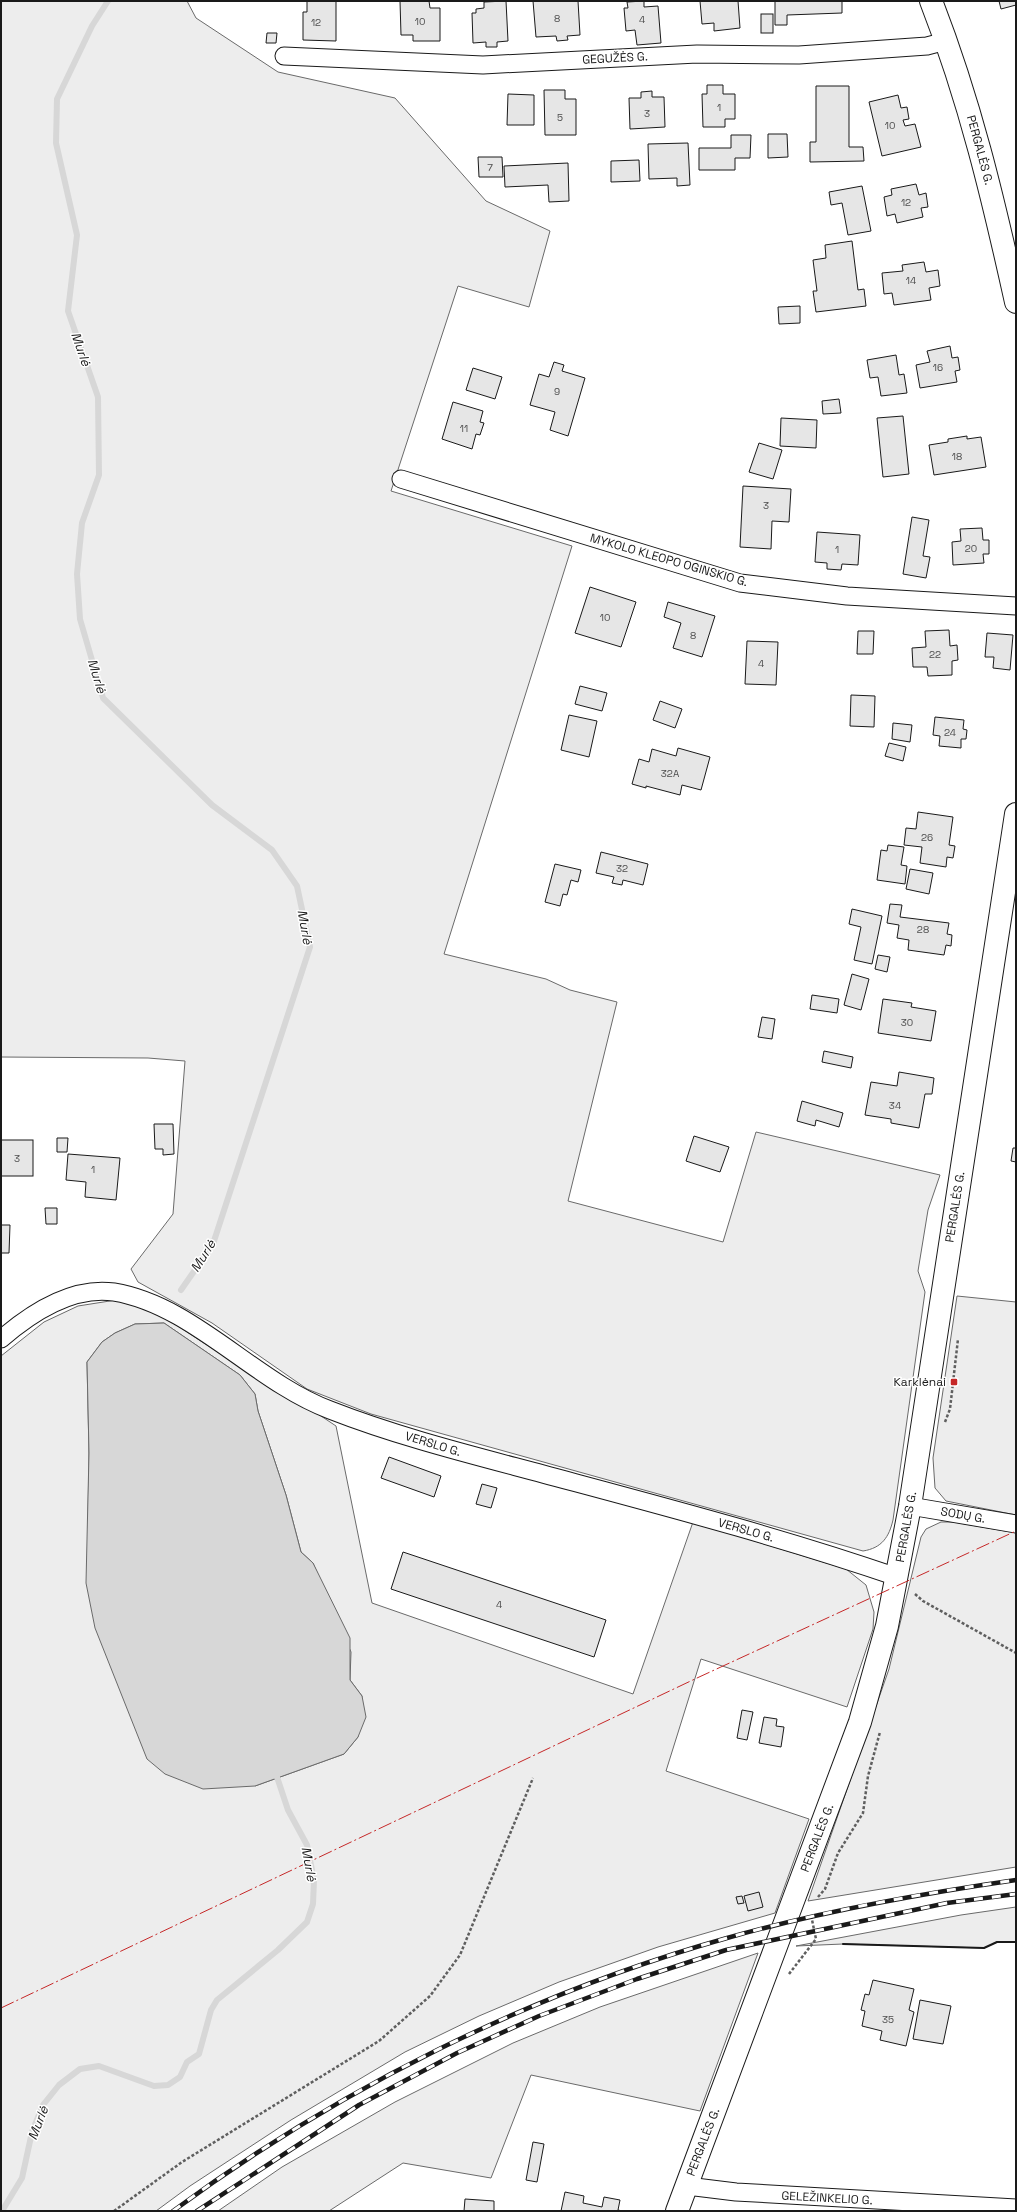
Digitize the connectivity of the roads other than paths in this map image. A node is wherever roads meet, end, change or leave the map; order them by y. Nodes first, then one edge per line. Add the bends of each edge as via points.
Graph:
1 (931, 1) edge
2 (946, 41) junction
3 (284, 56) dead end
4 (1016, 302) edge
5 (401, 479) dead end
6 (1016, 606) edge
7 (1016, 814) edge
8 (1, 1339) edge
9 (910, 1506) junction
10 (1016, 1524) edge
11 (897, 1577) junction
12 (687, 2186) junction
13 (1016, 2208) edge
14 (677, 2211) edge

1 - 2 main road, PERGALĖS G.
2 - 3 street, GEGUŽĖS G. via 927,46 799,55 697,54 483,65
2 - 4 main road, PERGALĖS G. via 989,181
5 - 6 street, MYKOLO KLEOPO OGINSKIO G. via 740,583 846,596
7 - 9 main road, PERGALĖS G.
8 - 11 street, VERSLO G. via 43,1308 66,1298 99,1292 132,1296 176,1315 294,1393 328,1410 432,1445 712,1520
9 - 10 street, SODŲ G.
9 - 11 main road, PERGALĖS G.
11 - 12 main road, PERGALĖS G. via 860,1722
12 - 13 street, GELEŽINKELIO G. via 736,2192
12 - 14 main road, PERGALĖS G.

